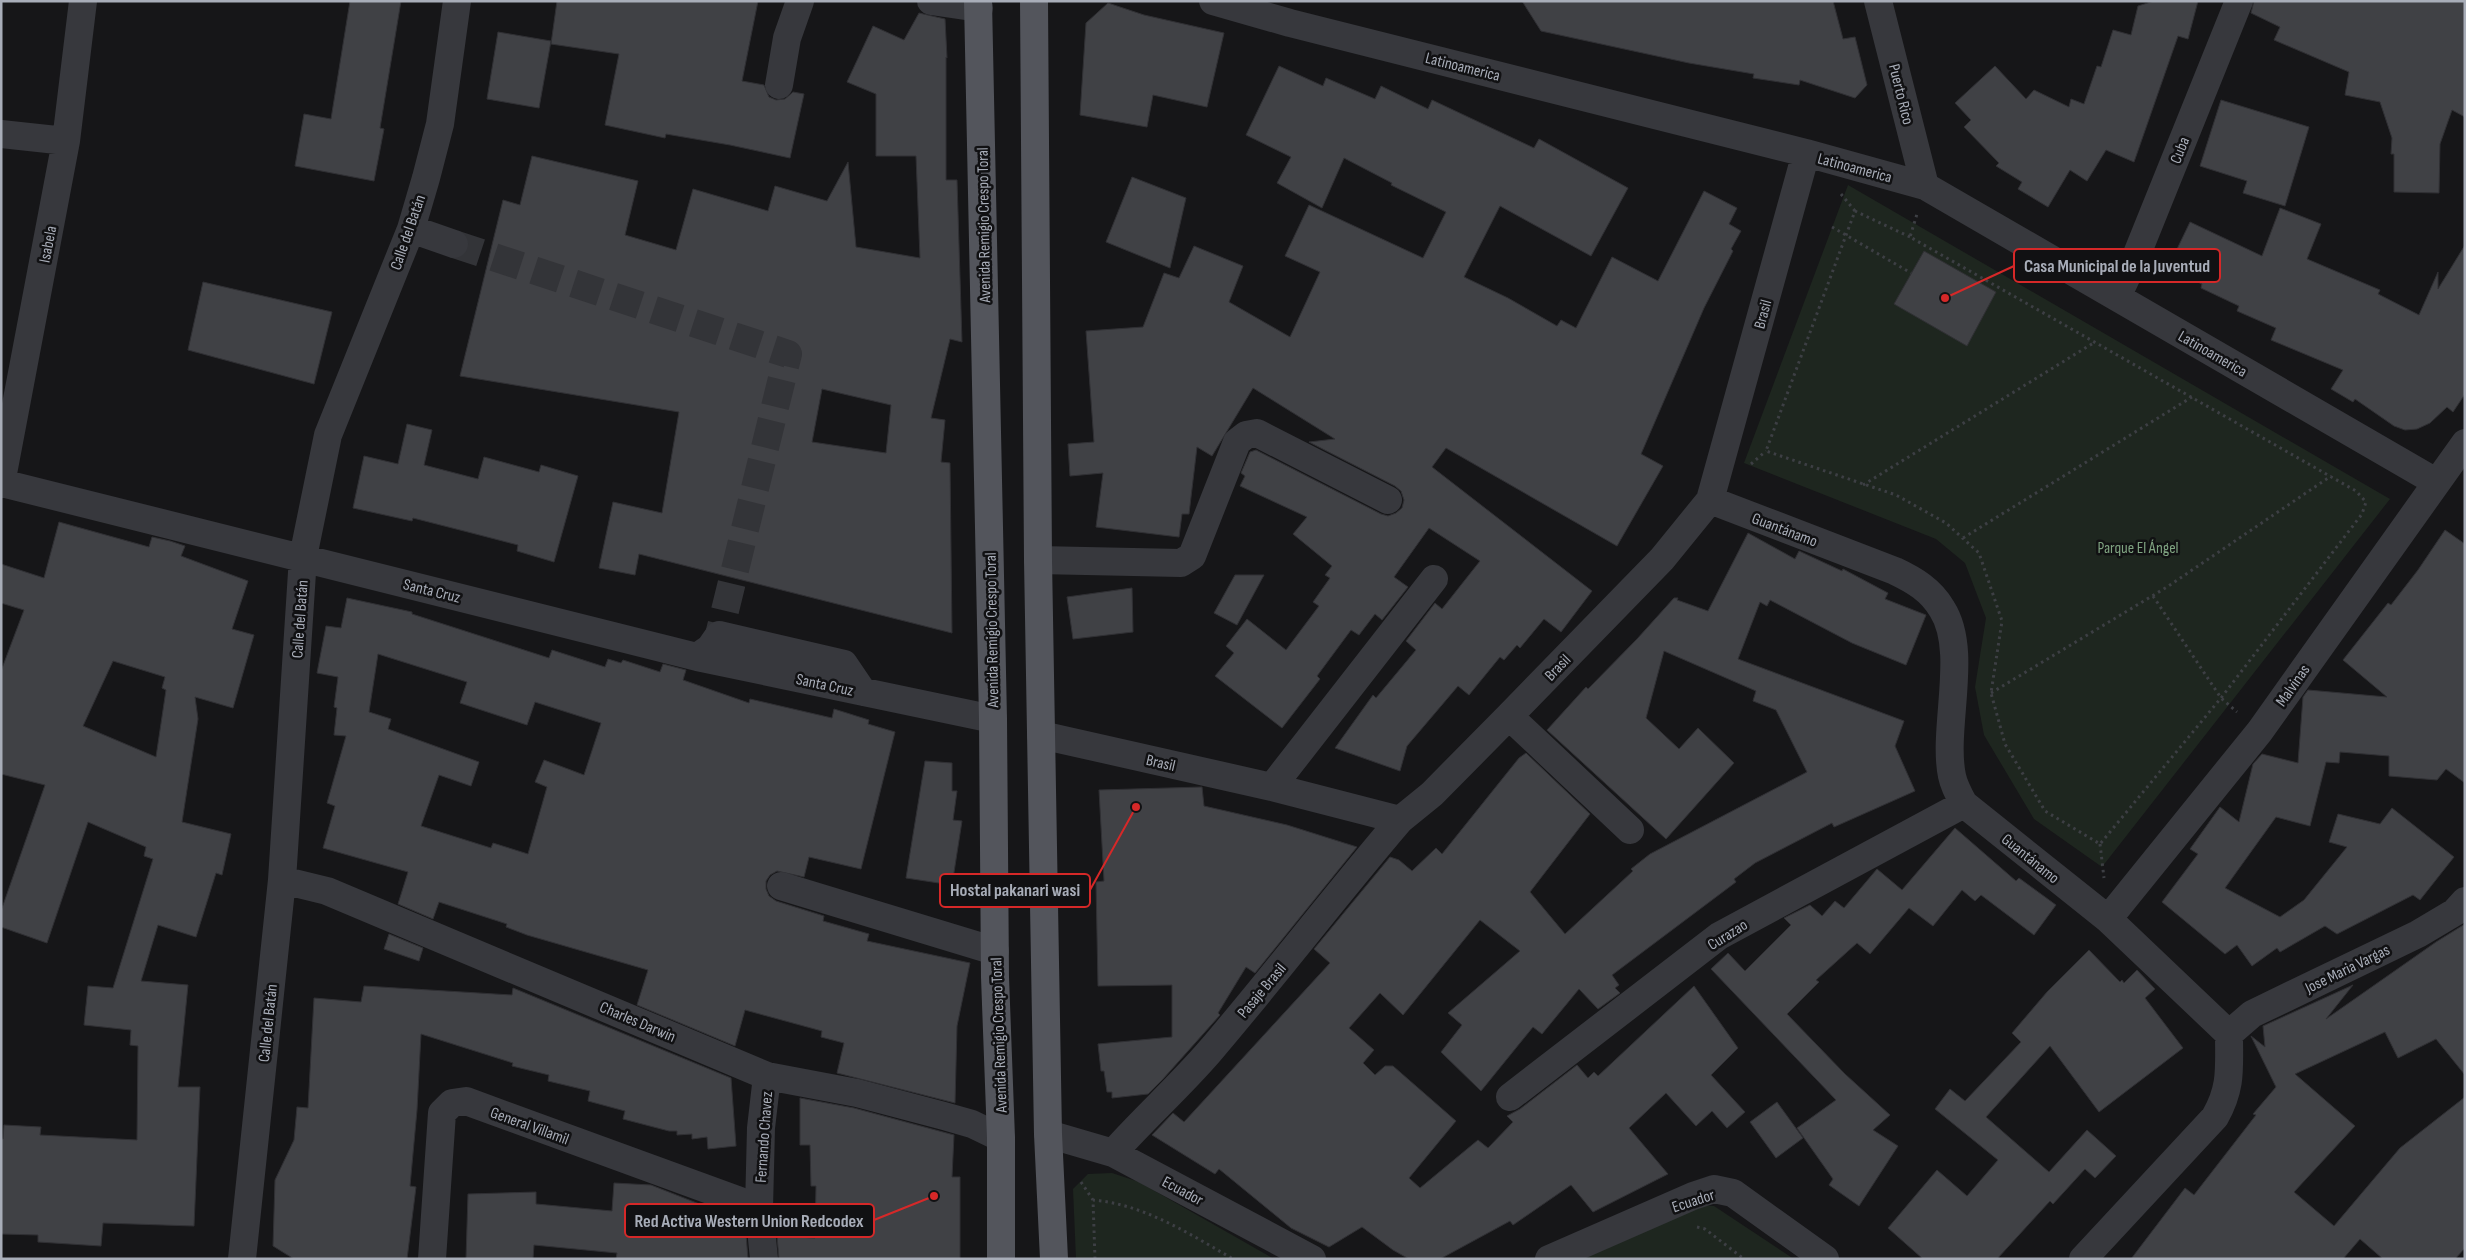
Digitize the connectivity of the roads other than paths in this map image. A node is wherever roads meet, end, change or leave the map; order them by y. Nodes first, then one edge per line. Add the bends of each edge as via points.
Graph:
1 (83, 1) edge
2 (457, 1) edge
3 (800, 1) edge
4 (931, 1) edge
5 (1034, 1) edge
6 (1213, 1) edge
7 (1878, 1) edge
8 (2239, 1) edge
9 (979, 5) edge
10 (1293, 12) edge
11 (779, 85) dead end
12 (1, 134) edge
13 (66, 141) junction
14 (1806, 153) junction
15 (1925, 186) junction
16 (412, 229) junction
17 (454, 244) tunnel mouth
18 (2117, 297) junction
19 (2465, 443) edge
20 (2436, 482) junction
21 (2, 484) edge
22 (1388, 500) dead end
23 (1710, 500) junction
24 (303, 557) junction
25 (1038, 560) junction
26 (1434, 579) dead end
27 (697, 657) junction
28 (862, 692) junction
29 (1510, 716) junction
30 (993, 719) junction
31 (1041, 735) junction
32 (1272, 787) junction
33 (1964, 804) junction
34 (1400, 820) junction
35 (1630, 830) dead end
36 (282, 880) junction
37 (781, 886) dead end
38 (2465, 900) edge
39 (2108, 919) junction
40 (995, 951) junction
41 (2228, 1034) junction
42 (767, 1076) junction
43 (1510, 1097) dead end
44 (1048, 1134) junction
45 (1001, 1138) junction
46 (1113, 1153) junction
47 (759, 1208) junction
48 (242, 1259) edge
49 (432, 1259) edge
50 (764, 1259) edge
51 (1001, 1259) edge
52 (1054, 1259) edge
53 (1312, 1259) edge
54 (1549, 1259) edge
55 (1825, 1259) edge
56 (2083, 1259) edge

1 - 13 street, Isabela
2 - 16 street, Calle del Batán via 440,124
3 - 11 street via 787,38
4 - 9 street
5 - 25 main road
6 - 10 street, Latinoamerica
7 - 15 street, Puerto Rico
8 - 18 street, Cuba
9 - 30 main road, Avenida Remigio Crespo Toral
10 - 14 street, Latinoamerica
12 - 13 street
13 - 21 street, Isabela
14 - 15 street, Latinoamerica
14 - 23 street, Brasil
15 - 18 street, Latinoamerica
16 - 17 street
16 - 24 street, Calle del Batán via 328,435
18 - 20 street, Latinoamerica
19 - 20 street, Malvinas
20 - 39 street, Malvinas via 2260,731
21 - 24 street, Santa Cruz
22 - 25 street via 1257,433 1237,442 1192,556 1187,561
23 - 29 street, Brasil via 1662,559
23 - 33 street, Guantánamo via 1895,571 1916,581 1934,597 1949,626 1953,654 1951,764 1956,789
24 - 27 street, Santa Cruz
24 - 36 street, Calle del Batán
25 - 31 main road
26 - 32 street
27 - 28 street, Santa Cruz
27 - 28 street, Santa Cruz via 710,648 719,635 844,664
28 - 30 street, Santa Cruz
29 - 34 street, Brasil via 1432,794
29 - 35 street
30 - 40 main road, Avenida Remigio Crespo Toral
31 - 32 street, Brasil
31 - 44 main road
32 - 34 street, Brasil
33 - 39 street, Guantánamo
33 - 43 street, Curazao via 1719,936
34 - 46 street, Pasaje Brasil via 1220,1040
36 - 42 street, Charles Darwin via 327,891
36 - 48 street, Calle del Batán
37 - 40 street
38 - 41 street, Jose Maria Vargas via 2455,912 2418,934 2252,1014
39 - 41 street, Guantánamo
40 - 45 main road, Avenida Remigio Crespo Toral
41 - 56 street via 2230,1078 2226,1099 2215,1117
42 - 45 street, Charles Darwin via 857,1093 935,1113 972,1124
42 - 47 street, Fernando Chavez via 761,1128
44 - 46 street, Ecuador
44 - 52 main road
45 - 51 main road, Avenida Remigio Crespo Toral
46 - 53 street, Ecuador
47 - 49 street, General Villamil via 466,1101 452,1103 442,1113
47 - 50 street, Fernando Chavez
54 - 55 street, Ecuador via 1714,1189 1733,1193

